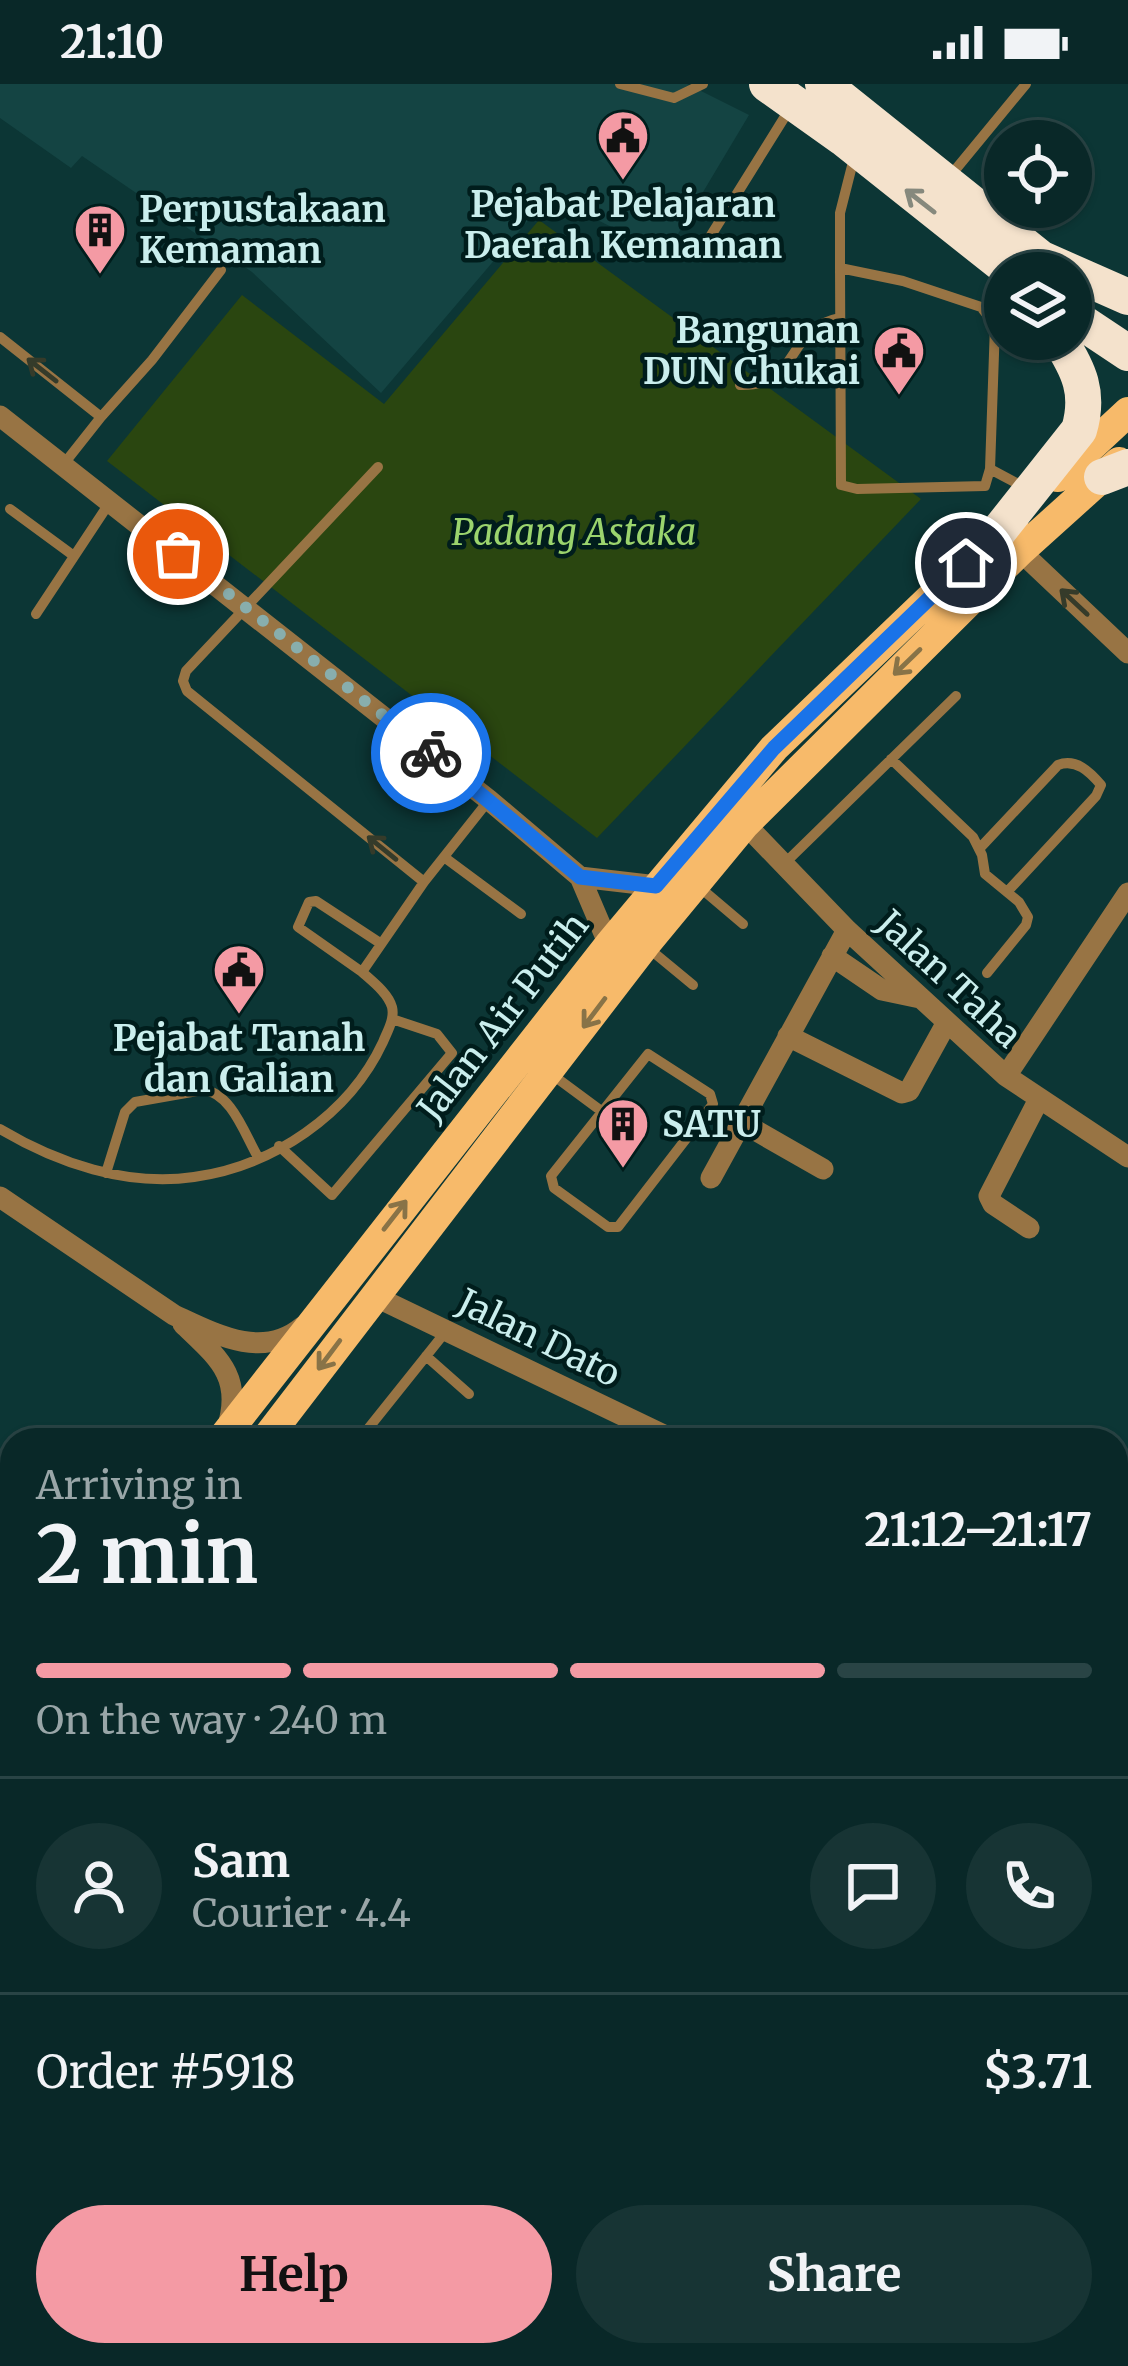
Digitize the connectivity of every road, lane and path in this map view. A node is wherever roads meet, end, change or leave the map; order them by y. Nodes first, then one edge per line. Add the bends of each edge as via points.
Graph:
1 (620, 84) edge
2 (703, 84) edge
3 (1026, 84) edge
4 (794, 90) edge
5 (856, 151) junction
6 (946, 182) junction
7 (1012, 252) edge
8 (1019, 252) edge
9 (700, 253) dead end
10 (840, 268) junction
11 (221, 270) dead end
12 (1092, 285) edge
13 (1092, 295) edge
14 (1128, 296) edge
15 (840, 317) junction
16 (1128, 319) edge
17 (1092, 329) edge
18 (0, 337) edge
19 (1128, 353) edge
20 (1070, 360) edge
21 (740, 385) dead end
22 (1128, 412) edge
23 (0, 416) edge
24 (101, 417) junction
25 (63, 466) junction
26 (1119, 466) edge
27 (377, 467) dead end
28 (990, 469) junction
29 (1030, 491) junction
30 (110, 502) junction
31 (10, 509) dead end
32 (1009, 542) junction
33 (74, 556) junction
34 (246, 607) junction
35 (36, 614) dead end
36 (1128, 653) edge
37 (956, 696) dead end
38 (891, 759) junction
39 (489, 800) junction
40 (746, 824) junction
41 (979, 849) junction
42 (444, 857) junction
43 (784, 864) junction
44 (580, 877) junction
45 (424, 882) junction
46 (694, 883) junction
47 (656, 886) junction
48 (1007, 892) junction
49 (1128, 893) edge
50 (521, 914) dead end
51 (743, 924) dead end
52 (847, 930) junction
53 (380, 943) junction
54 (609, 945) junction
55 (644, 945) junction
56 (832, 956) junction
57 (362, 972) junction
58 (987, 973) dead end
59 (693, 985) dead end
60 (920, 998) junction
61 (392, 1019) junction
62 (947, 1022) junction
63 (788, 1036) junction
64 (550, 1073) junction
65 (1006, 1076) junction
66 (1040, 1099) junction
67 (600, 1110) junction
68 (740, 1122) junction
69 (0, 1129) edge
70 (279, 1146) junction
71 (258, 1157) junction
72 (1128, 1157) edge
73 (823, 1169) dead end
74 (106, 1173) junction
75 (711, 1178) dead end
76 (0, 1197) edge
77 (1029, 1228) dead end
78 (374, 1296) junction
79 (174, 1315) junction
80 (316, 1315) junction
81 (448, 1329) junction
82 (426, 1356) junction
83 (469, 1394) dead end
84 (225, 1428) edge
85 (230, 1428) edge
86 (274, 1428) edge
87 (369, 1428) edge
88 (650, 1428) edge

1 - 2 lane via 674,98
3 - 6 lane
4 - 5 highway
4 - 6 highway
4 - 9 lane
7 -> 5 highway
5 - 10 lane via 840,213
6 - 8 highway
10 - 15 lane
10 - 28 lane via 903,280 989,314
11 - 24 lane
12 - 14 highway
13 - 16 highway
15 - 21 lane via 806,333 770,382
15 - 28 lane via 841,485 982,488
17 - 19 highway
24 -> 18 lane
20 - 29 highway via 1085,411
22 - 32 main road, Jalan Air Putih
23 - 25 street
24 - 25 lane
25 - 30 street
26 - 32 main road, Jalan Air Putih
27 - 34 lane
28 - 29 lane
29 - 32 highway
30 - 33 lane
30 - 34 street
31 - 33 lane
36 -> 32 street
32 -> 40 main road, Jalan Air Putih
32 - 47 main road, Jalan Air Putih via 774,748
33 - 35 lane
34 - 39 street
45 -> 34 lane via 187,691 186,671
37 - 38 lane
38 - 41 lane
38 - 43 lane
39 - 42 lane
39 - 44 street
40 - 43 street, Jalan Taha
40 - 46 main road, Jalan Air Putih
41 - 48 lane via 985,874
41 - 48 lane via 1058,765 1072,763 1101,785
42 - 45 lane
42 - 50 lane
43 - 52 street, Jalan Taha
44 - 47 street
44 - 54 street
45 - 53 lane
46 - 51 lane
46 - 55 main road, Jalan Air Putih
47 - 54 main road, Jalan Air Putih
48 - 58 lane via 1028,917
49 - 65 street
52 - 56 street
52 - 60 street, Jalan Taha
53 - 57 lane
53 - 57 lane via 316,901 298,919 298,927
80 -> 54 main road, Jalan Air Putih
55 - 59 lane
55 -> 64 main road, Jalan Air Putih
56 - 60 street via 882,990
56 - 63 street
57 - 61 lane via 392,1006
60 - 62 street, Jalan Taha
61 - 70 lane via 346,1097
61 - 70 lane via 437,1034 452,1053 332,1195
62 - 63 street via 902,1094
62 - 65 street, Jalan Taha
63 - 68 street
64 - 67 lane
64 - 78 main road, Jalan Air Putih
65 - 66 street, Jalan Taha
66 - 72 street, Jalan Taha
66 - 77 street via 988,1196
67 - 67 lane via 648,1054 710,1094 713,1104 613,1228 550,1181
68 - 73 street
68 - 75 street
69 - 74 lane
70 - 71 lane
71 - 74 lane via 195,1177
71 - 74 lane via 225,1101 202,1090 135,1102
76 - 79 street
78 - 81 street, Jalan Dato
78 -> 86 main road, Jalan Air Putih
79 - 80 street via 271,1345
79 - 84 street via 223,1361 232,1403
80 - 85 main road, Jalan Air Putih
81 - 82 lane
81 - 88 street, Jalan Dato
82 - 83 lane
82 - 87 lane

